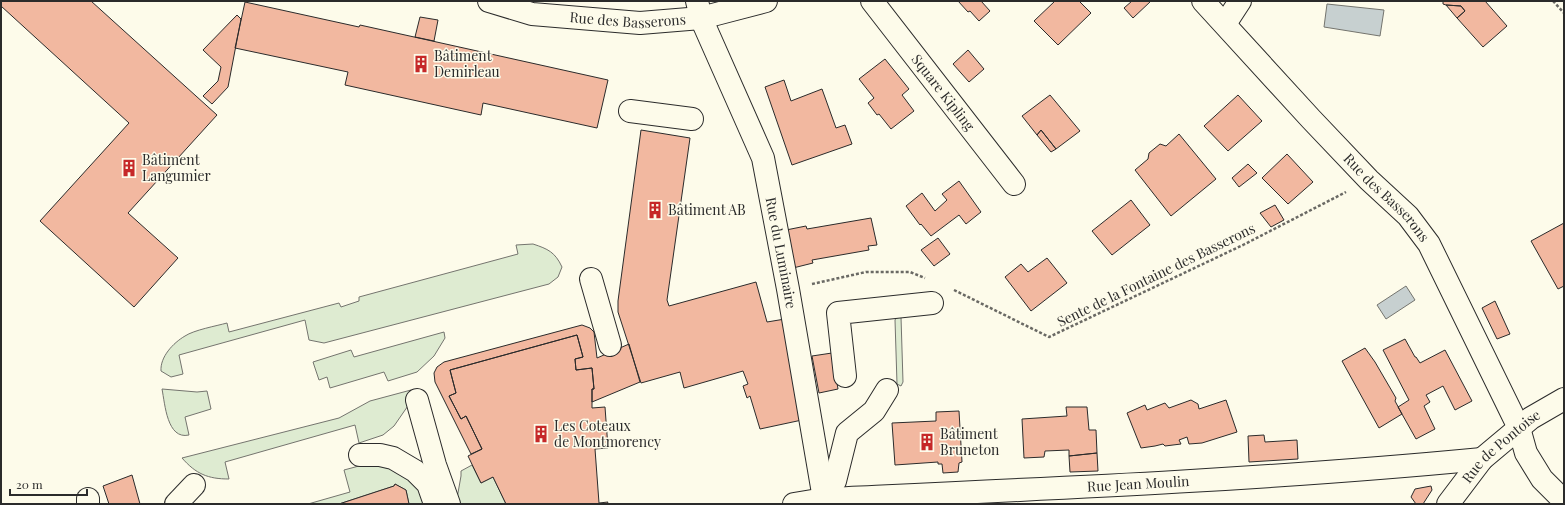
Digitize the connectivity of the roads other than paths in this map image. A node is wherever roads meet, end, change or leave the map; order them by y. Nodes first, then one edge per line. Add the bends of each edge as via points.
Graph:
1 (489, 1) edge
2 (766, 1) edge
3 (872, 1) edge
4 (1203, 1) edge
5 (1240, 1) edge
6 (699, 9) edge
7 (1224, 24) junction
8 (630, 111) dead end
9 (692, 119) dead end
10 (1014, 184) dead end
11 (591, 279) dead end
12 (932, 303) dead end
13 (610, 345) dead end
14 (845, 376) dead end
15 (887, 390) dead end
16 (1564, 399) edge
17 (417, 400) dead end
18 (1519, 428) junction
19 (360, 455) dead end
20 (1482, 459) junction
21 (1423, 465) junction
22 (194, 485) dead end
23 (824, 499) junction
24 (1564, 501) edge
25 (176, 504) edge
26 (435, 504) edge
27 (449, 504) edge
28 (794, 504) edge
29 (1442, 504) edge
30 (1448, 504) edge

1 - 6 street, Rue des Basserons via 532,14 640,23
2 - 6 street, Rue des Basserons
3 - 10 street, Square Kipling
4 - 7 street, Rue des Basserons
5 - 7 street
6 - 23 street, Rue du Luminaire via 763,158
7 - 18 street, Rue des Basserons via 1311,120 1408,216 1429,244
8 - 9 street
11 - 13 street
12 - 14 street via 838,313
15 - 23 street via 874,411 847,434 835,481
16 - 18 street, Rue de Pontoise
17 - 27 street
18 - 20 street, Rue de Pontoise
18 - 24 street, Rue des Basserons via 1526,453 1542,479
19 - 26 street via 393,458 415,471 428,484
20 - 21 street, Rue Jean Moulin
20 - 30 street, Rue de Pontoise
21 - 23 street, Rue Jean Moulin via 1083,488
21 - 29 street via 1435,469 1446,477
22 - 25 street
23 - 28 street, Rue Jean Moulin

